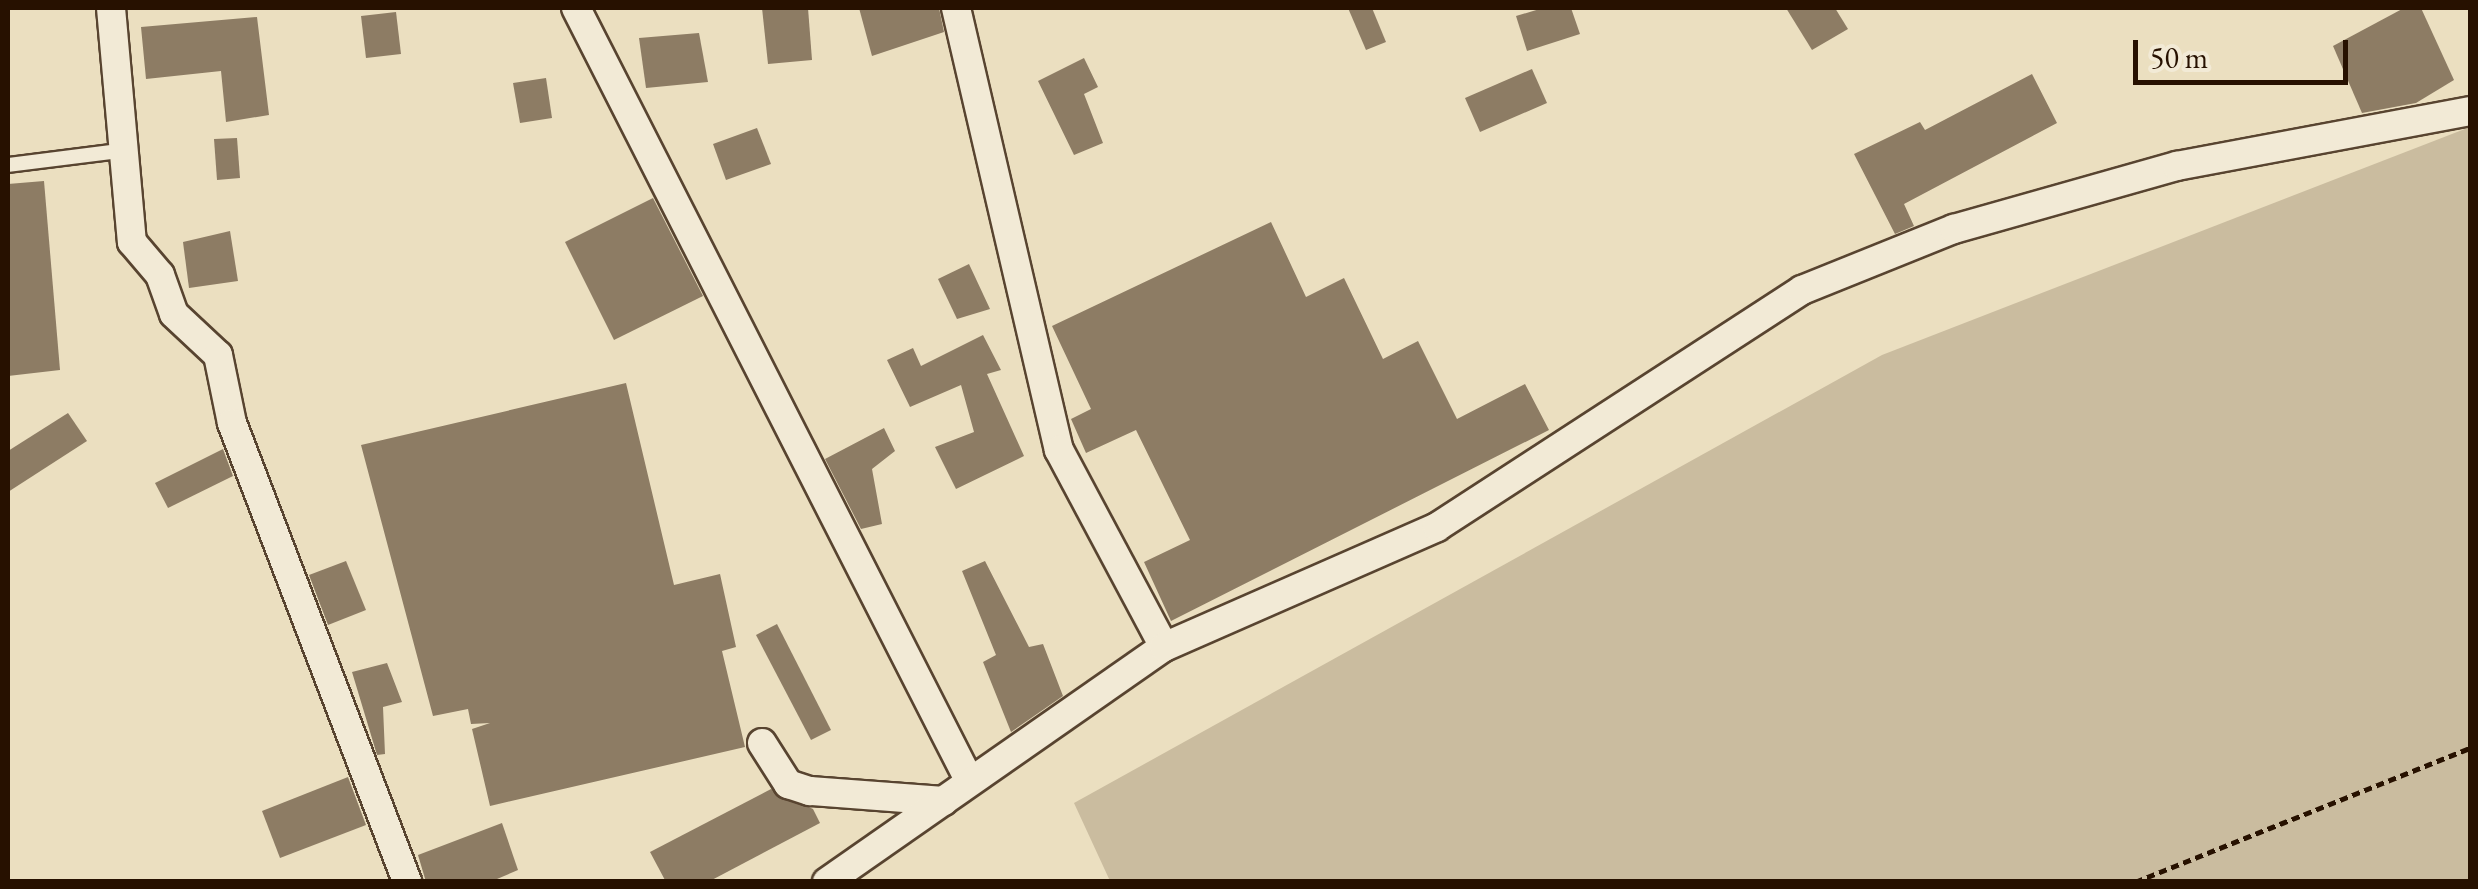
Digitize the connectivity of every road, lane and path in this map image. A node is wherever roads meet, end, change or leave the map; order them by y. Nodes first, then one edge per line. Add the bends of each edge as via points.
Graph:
1 (111, 8) edge
2 (576, 8) edge
3 (956, 8) edge
4 (2470, 111) edge
5 (128, 150) junction
6 (8, 165) edge
7 (1164, 647) junction
8 (762, 743) dead end
9 (2470, 748) edge
10 (969, 780) junction
11 (944, 801) junction
12 (408, 882) edge
13 (827, 882) edge
14 (2135, 882) edge

1 - 5 street via 111,71
2 - 10 street
3 - 7 street via 1059,450
4 - 7 street via 2177,166 1954,229 1802,290 1436,527
5 - 6 lane
5 - 12 street via 132,242 160,275 174,314 218,355 232,423
7 - 10 street
8 - 11 street via 799,787
9 - 14 path
10 - 11 street
11 - 13 street

